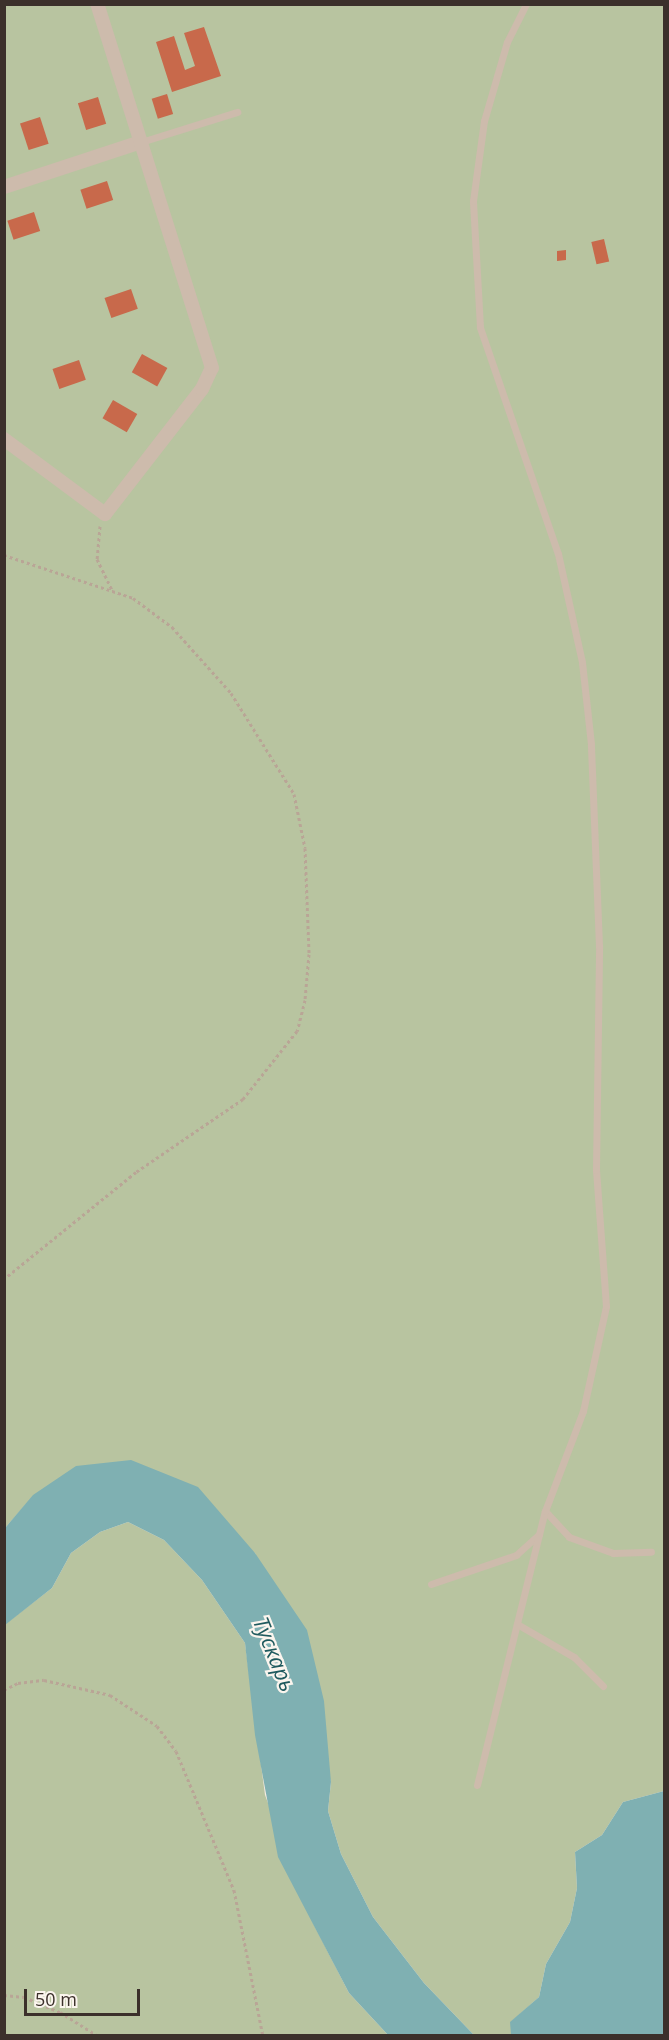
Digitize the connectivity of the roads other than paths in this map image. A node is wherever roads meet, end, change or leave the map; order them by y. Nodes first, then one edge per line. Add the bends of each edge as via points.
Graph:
1 (98, 4) edge
2 (526, 4) edge
3 (237, 112) dead end
4 (141, 142) junction
5 (4, 187) edge
6 (4, 439) edge
7 (545, 1511) junction
8 (539, 1534) junction
9 (651, 1552) dead end
10 (431, 1584) dead end
11 (517, 1624) junction
12 (603, 1686) dead end
13 (477, 1785) dead end

1 - 4 street
2 - 7 lane via 507,42 484,121 473,201 480,327 558,554 582,662 591,744 599,946 596,1170 606,1306 583,1411
3 - 4 lane
4 - 5 street
4 - 6 street via 212,368 202,388 105,514
7 - 8 lane
7 - 9 lane via 569,1537 613,1553
8 - 10 lane via 516,1555
8 - 11 lane
11 - 12 lane via 574,1656
11 - 13 lane

